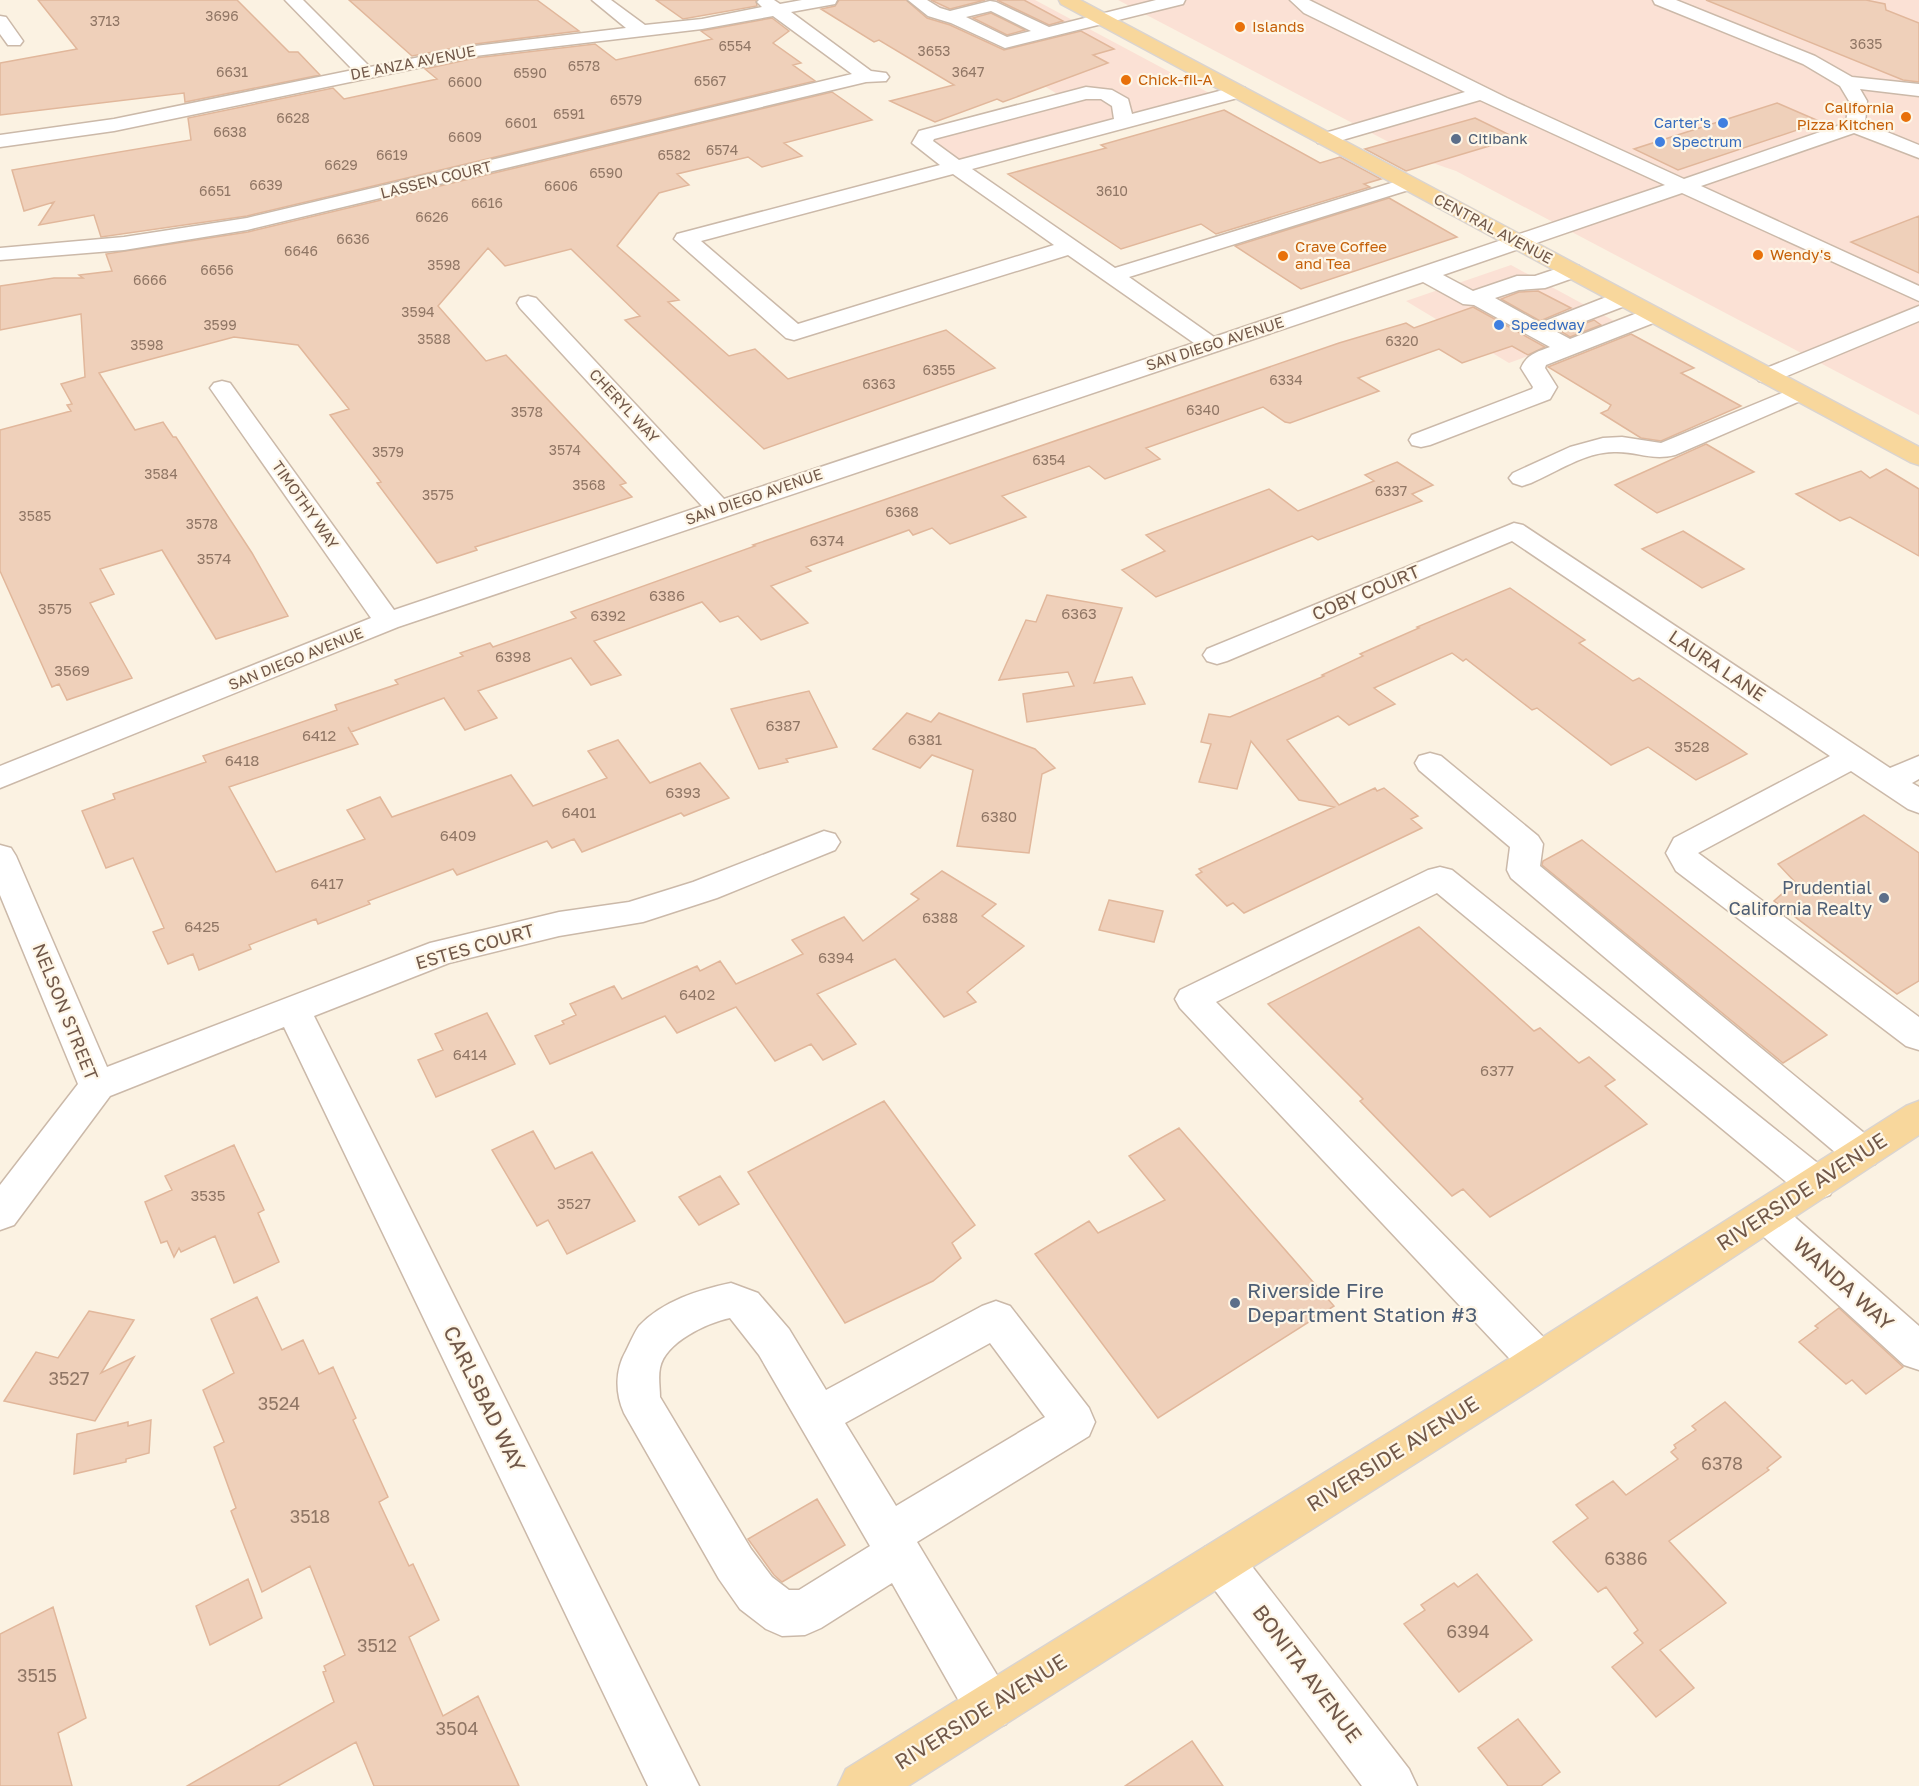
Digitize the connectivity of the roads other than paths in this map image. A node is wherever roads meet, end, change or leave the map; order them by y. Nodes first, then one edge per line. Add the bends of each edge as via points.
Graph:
1 (293, 0) edge
2 (600, 0) edge
3 (763, 0) edge
4 (829, 0) edge
5 (916, 0) edge
6 (1067, 0) edge
7 (1177, 0) edge
8 (1298, 0) edge
9 (1661, 0) edge
10 (779, 11) junction
11 (1100, 18) junction
12 (957, 19) junction
13 (0, 21) edge
14 (643, 32) junction
15 (1046, 32) junction
16 (14, 41) dead end
17 (366, 73) junction
18 (1847, 82) junction
19 (1919, 90) edge
20 (1238, 92) junction
21 (1482, 93) junction
22 (1124, 123) junction
23 (1855, 126) junction
24 (1325, 139) junction
25 (0, 141) edge
26 (1919, 153) edge
27 (957, 168) junction
28 (1408, 184) junction
29 (1685, 186) junction
30 (1518, 243) junction
31 (1071, 247) junction
32 (0, 254) edge
33 (1571, 271) junction
34 (1424, 274) junction
35 (1111, 276) junction
36 (1914, 287) edge
37 (1476, 297) junction
38 (1623, 299) junction
39 (528, 303) dead end
40 (1919, 313) edge
41 (1653, 315) junction
42 (1539, 331) junction
43 (1211, 345) junction
44 (1569, 348) junction
45 (1767, 376) junction
46 (222, 388) dead end
47 (1799, 393) junction
48 (1421, 440) dead end
49 (1919, 457) edge
50 (1522, 478) dead end
51 (719, 508) junction
52 (1514, 531) joint
53 (388, 621) junction
54 (1217, 655) dead end
55 (1853, 757) junction
56 (1430, 763) dead end
57 (1919, 766) edge
58 (0, 778) edge
59 (1889, 782) junction
60 (1919, 802) edge
61 (824, 842) dead end
62 (0, 856) edge
63 (294, 1011) junction
64 (1919, 1036) edge
65 (97, 1086) junction
66 (1919, 1116) edge
67 (1862, 1154) junction
68 (1816, 1184) junction
69 (0, 1214) edge
70 (1767, 1216) junction
71 (1919, 1352) edge
72 (1539, 1361) junction
73 (818, 1416) junction
74 (894, 1544) junction
75 (1221, 1562) junction
76 (989, 1707) junction
77 (674, 1786) edge
78 (863, 1786) edge
79 (1392, 1786) edge

1 - 17 street
2 - 14 street
3 - 10 street
4 - 10 street, DE ANZA AVENUE
5 - 12 street via 934,12
6 - 11 main road, CENTRAL AVENUE
7 - 11 street
8 - 21 street
9 - 18 street via 1809,60
10 - 14 street, DE ANZA AVENUE
10 - 32 street, LASSEN COURT via 873,76 247,224 119,244
11 - 15 street
11 - 20 main road, CENTRAL AVENUE
12 - 15 street via 1005,43
12 - 15 street via 958,13 996,7
13 - 16 street
14 - 17 street, DE ANZA AVENUE via 516,45
17 - 25 street, DE ANZA AVENUE via 114,125
18 - 19 street
18 - 23 street via 1857,101
20 - 22 street
20 - 24 main road, CENTRAL AVENUE
21 - 24 street
21 - 29 street
22 - 27 street
22 - 27 street via 1121,103 1105,94 1086,93 926,135 922,143
23 - 26 street
23 - 29 street, SAN DIEGO AVENUE
24 - 28 main road, CENTRAL AVENUE
27 - 31 street
27 - 31 street via 685,239 794,333
28 - 30 main road, CENTRAL AVENUE
28 - 35 street
29 - 30 street, SAN DIEGO AVENUE
29 - 36 street
30 - 33 main road, CENTRAL AVENUE
30 - 34 street, SAN DIEGO AVENUE
31 - 35 street
33 - 37 street
33 - 38 main road, CENTRAL AVENUE
34 - 37 street via 1471,299
34 - 43 street, SAN DIEGO AVENUE
35 - 43 street
37 - 42 street
38 - 41 main road, CENTRAL AVENUE
38 - 42 street
39 - 51 street, CHERYL WAY
40 - 45 street
41 - 44 street
41 - 45 main road, CENTRAL AVENUE
42 - 44 street
43 - 51 street, SAN DIEGO AVENUE
44 - 48 street via 1534,363 1545,387 1541,394
45 - 47 main road, CENTRAL AVENUE
46 - 53 street, TIMOTHY WAY
47 - 49 main road, CENTRAL AVENUE
47 - 50 street via 1666,450 1600,446
51 - 53 street, SAN DIEGO AVENUE
52 - 54 street, COBY COURT
52 - 55 street, LAURA LANE
53 - 58 street, SAN DIEGO AVENUE
55 - 59 street, LAURA LANE
55 - 64 street via 1685,846 1682,853 1687,862
56 - 67 street via 1527,844 1523,870
57 - 59 street
59 - 60 street, LAURA LANE
61 - 63 street, ESTES COURT via 705,890 631,914 559,924 442,952
62 - 65 street, NELSON STREET
63 - 65 street, ESTES COURT
63 - 77 street, CARLSBAD WAY
65 - 69 street, NELSON STREET
66 - 67 main road, RIVERSIDE AVENUE
67 - 68 main road, RIVERSIDE AVENUE
68 - 70 main road, RIVERSIDE AVENUE
68 - 72 street via 1440,878 1192,999
70 - 71 street, WANDA WAY
70 - 72 main road, RIVERSIDE AVENUE
72 - 75 main road, RIVERSIDE AVENUE
73 - 74 street
73 - 74 street via 996,1318 1074,1422
73 - 74 street via 774,1342 744,1305 731,1300 704,1306 674,1322 653,1340 639,1366 639,1400 735,1564 756,1593 782,1612 806,1612
74 - 76 street
75 - 76 main road, RIVERSIDE AVENUE
75 - 79 street, BONITA AVENUE
76 - 78 main road, RIVERSIDE AVENUE

